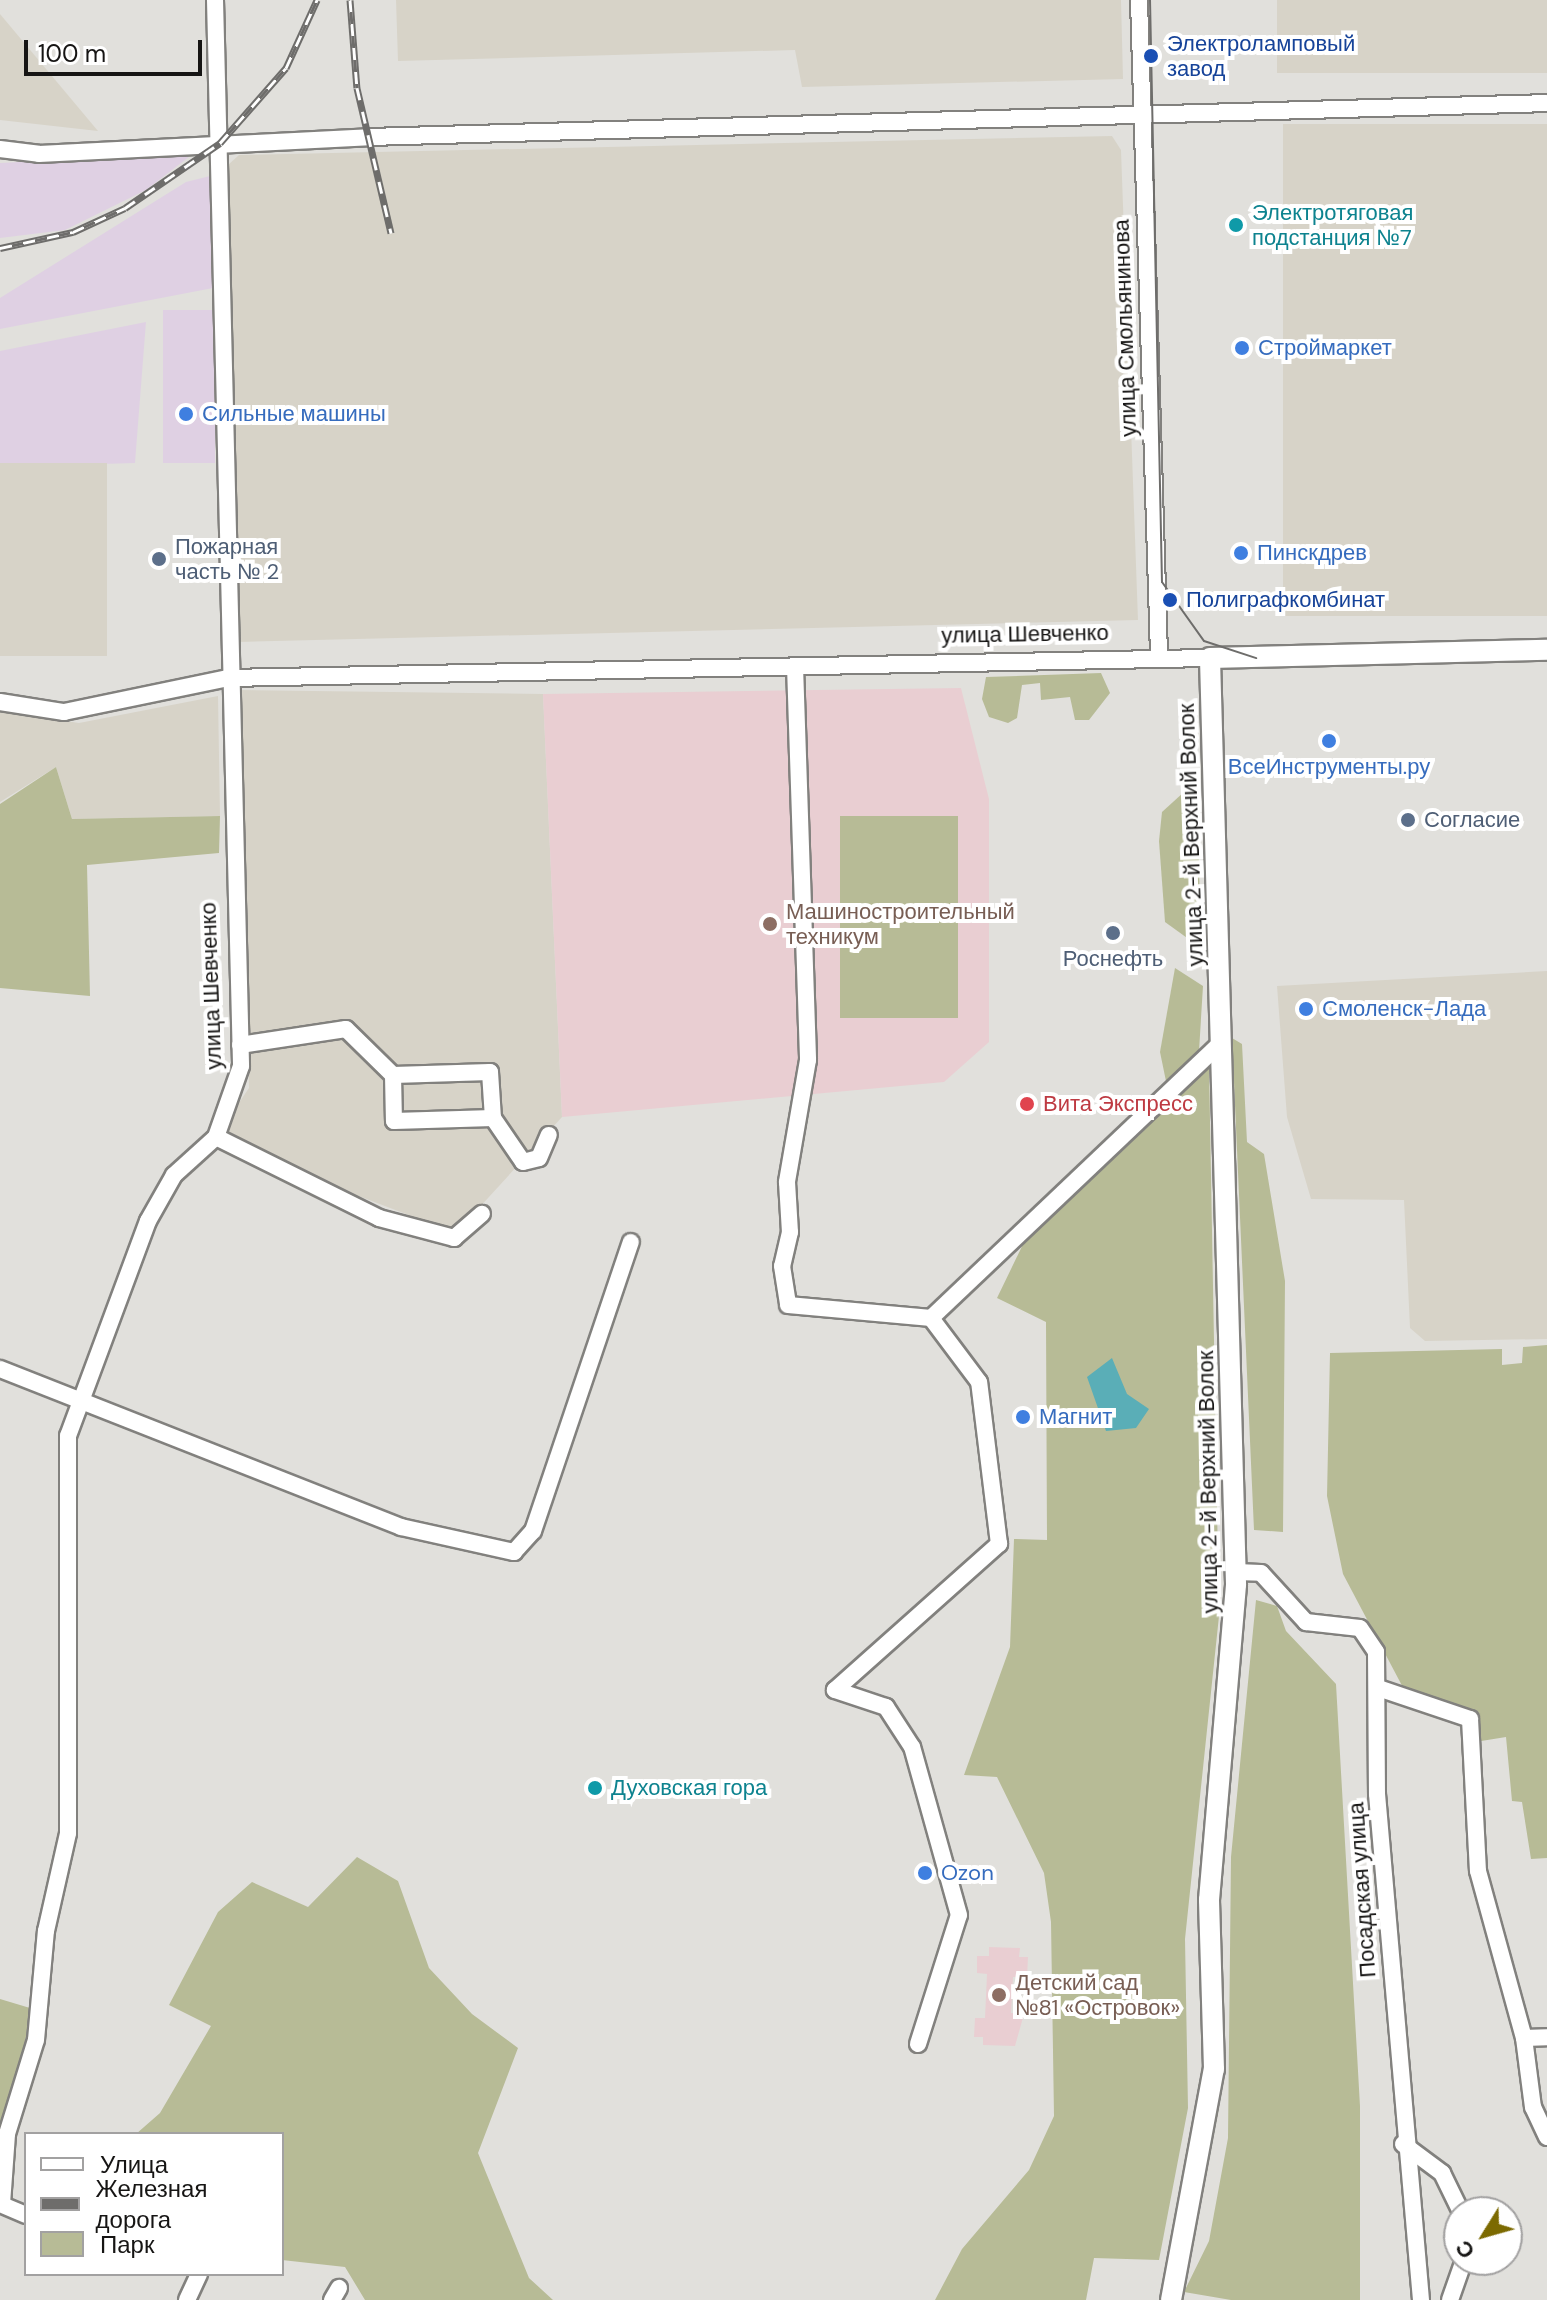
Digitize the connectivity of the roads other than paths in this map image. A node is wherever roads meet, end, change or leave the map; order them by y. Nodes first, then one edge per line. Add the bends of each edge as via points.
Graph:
1 (215, 0) edge
2 (1139, 0) edge
3 (1547, 103) edge
4 (1141, 115) junction
5 (220, 143) junction
6 (0, 149) edge
7 (1547, 650) edge
8 (1159, 655) junction
9 (1210, 658) junction
10 (795, 666) junction
11 (228, 678) junction
12 (0, 702) edge
13 (1221, 1043) junction
14 (240, 1045) junction
15 (393, 1075) junction
16 (493, 1118) junction
17 (549, 1135) dead end
18 (216, 1137) junction
19 (482, 1214) dead end
20 (631, 1242) dead end
21 (931, 1318) junction
22 (0, 1369) edge
23 (78, 1399) junction
24 (1236, 1572) junction
25 (1378, 1688) junction
26 (1547, 2037) edge
27 (1524, 2038) junction
28 (918, 2044) dead end
29 (1547, 2137) edge
30 (1403, 2144) junction
31 (1453, 2196) edge
32 (1, 2204) edge
33 (24, 2214) edge
34 (198, 2276) edge
35 (1458, 2276) edge
36 (187, 2300) edge
37 (1171, 2300) edge
38 (1421, 2300) edge
39 (1450, 2300) edge

1 - 5 street
2 - 4 street, улица Смольянинова
3 - 4 street
4 - 5 street
4 - 8 street, улица Смольянинова
5 - 6 street via 39,154
5 - 11 street
7 - 9 main road, улица Шевченко
8 - 9 street, улица Шевченко
8 - 10 street, улица Шевченко
9 - 13 main road, улица 2-й Верхний Волок
10 - 11 street, улица Шевченко
10 - 21 street via 808,1060 792,1128 782,1266 788,1305
11 - 12 street, улица Шевченко via 64,712
11 - 14 street, улица Шевченко
13 - 21 street
13 - 24 main road, улица 2-й Верхний Волок
14 - 15 street via 346,1029
14 - 18 street, улица Шевченко via 241,1066
15 - 16 street via 490,1072
15 - 16 street via 394,1121
16 - 17 street via 523,1162 539,1158
18 - 19 street via 379,1218 454,1238
18 - 23 street via 174,1175 148,1221
20 - 23 street via 533,1531 514,1552 401,1527
21 - 28 street via 979,1382 999,1544 835,1690 886,1707 912,1747 959,1915
22 - 23 street
23 - 32 street via 66,1485 68,1833 46,1931 36,2040 7,2134
24 - 25 street, Посадская улица via 1261,1573 1306,1622 1360,1628 1376,1652
24 - 37 main road, улица 2-й Верхний Волок via 1232,1689 1209,1900 1214,2069
25 - 27 street via 1470,1719 1478,1871
25 - 30 street, Посадская улица via 1377,1794
26 - 27 street
27 - 29 street via 1533,2107
30 - 31 street via 1442,2173
30 - 38 street, Посадская улица
32 - 33 street
34 - 36 street
35 - 39 street

